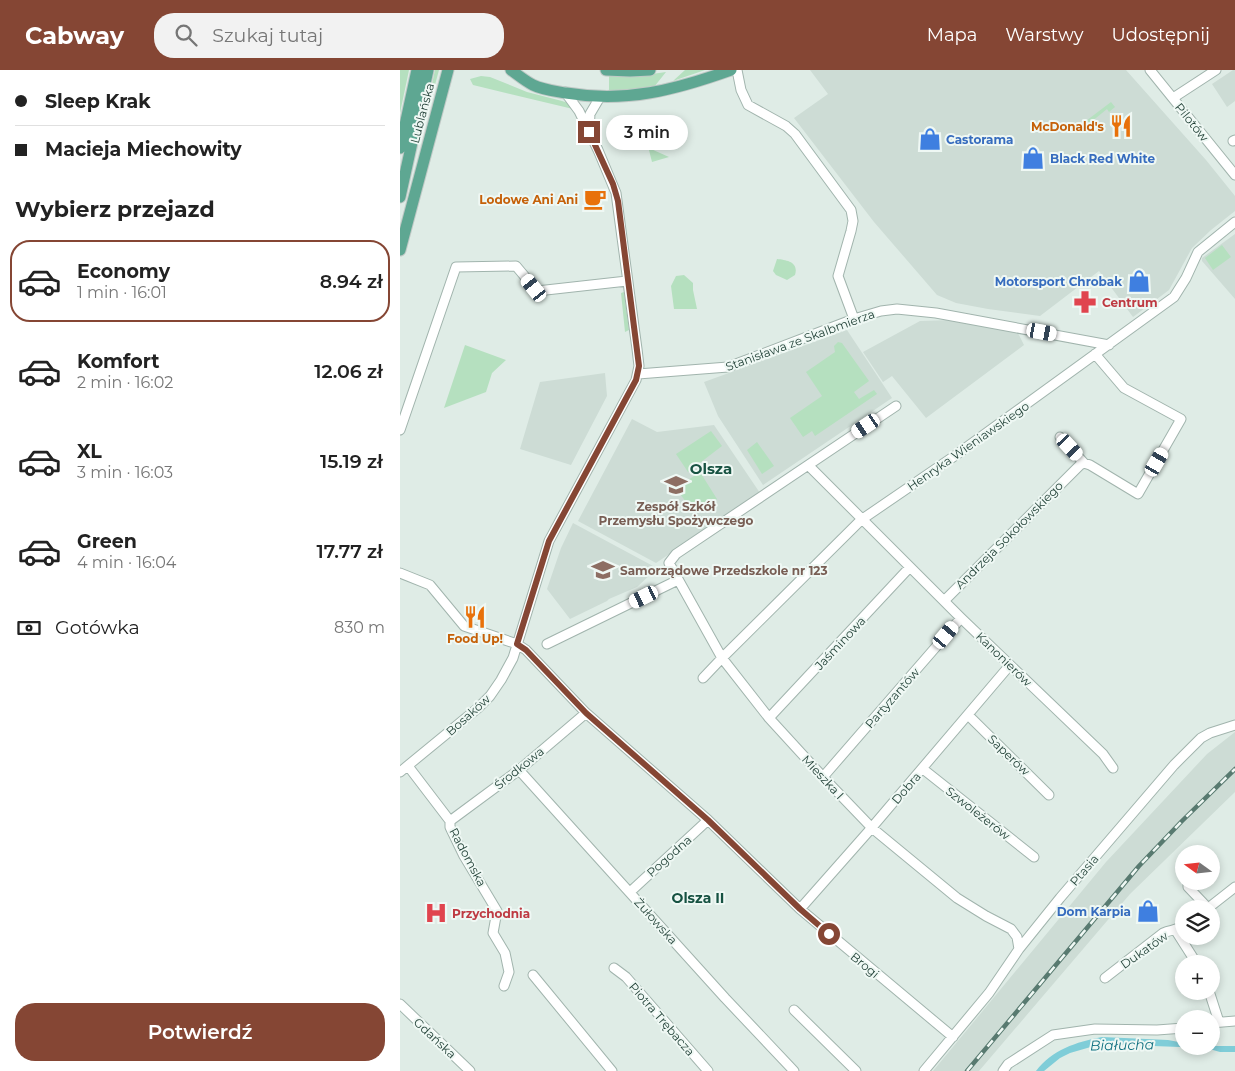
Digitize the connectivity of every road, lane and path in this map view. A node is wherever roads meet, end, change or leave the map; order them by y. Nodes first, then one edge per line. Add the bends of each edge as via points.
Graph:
1 (417, 70) edge
2 (428, 70) edge
3 (448, 70) edge
4 (510, 70) edge
5 (606, 70) edge
6 (650, 70) edge
7 (731, 70) edge
8 (737, 70) edge
9 (1150, 70) edge
10 (1216, 70) edge
11 (565, 92) junction
12 (600, 97) junction
13 (1173, 98) junction
14 (589, 132) junction
15 (400, 148) edge
16 (1235, 175) edge
17 (400, 197) edge
18 (1235, 222) edge
19 (400, 250) edge
20 (627, 281) junction
21 (854, 319) junction
22 (1109, 345) junction
23 (1095, 354) junction
24 (638, 374) junction
25 (896, 406) dead end
26 (400, 430) edge
27 (1060, 436) dead end
28 (1084, 463) junction
29 (808, 466) junction
30 (862, 520) junction
31 (910, 567) junction
32 (400, 573) edge
33 (678, 580) junction
34 (944, 601) junction
35 (961, 618) junction
36 (517, 644) junction
37 (547, 644) dead end
38 (722, 658) junction
39 (1010, 665) junction
40 (703, 678) dead end
41 (586, 713) junction
42 (968, 715) junction
43 (769, 718) junction
44 (1235, 725) edge
45 (408, 766) junction
46 (923, 768) junction
47 (1113, 768) dead end
48 (519, 770) junction
49 (400, 772) edge
50 (823, 777) junction
51 (1050, 795) dead end
52 (708, 820) junction
53 (450, 821) junction
54 (872, 828) junction
55 (1034, 857) dead end
56 (1235, 887) edge
57 (1191, 890) edge
58 (630, 892) junction
59 (1200, 900) edge
60 (1218, 900) edge
61 (800, 909) junction
62 (1175, 929) edge
63 (1019, 949) junction
64 (614, 968) dead end
65 (534, 975) dead end
66 (1105, 978) dead end
67 (504, 986) dead end
68 (400, 1004) edge
69 (794, 1010) dead end
70 (1235, 1021) edge
71 (1220, 1022) edge
72 (1175, 1029) edge
73 (953, 1037) junction
74 (470, 1071) edge
75 (612, 1071) edge
76 (708, 1071) edge
77 (794, 1071) edge
78 (856, 1071) edge
79 (924, 1071) edge
80 (1003, 1071) edge

1 - 15 main road
2 - 17 main road
3 - 19 main road, Lublańska
4 - 11 main road via 536,86
5 - 6 main road
7 - 12 main road via 650,94
8 - 21 street via 748,105 795,134 851,210 853,221 838,276
9 - 13 street, Pilotów
10 - 13 street
11 - 12 main road
11 - 14 street
12 - 14 street via 590,114
13 - 16 street, Pilotów
14 - 20 street via 616,193
18 - 22 street, Henryka Wieniawskiego via 1198,253 1174,298
20 - 24 street
20 - 26 street via 537,291 516,266 456,267
21 - 22 street, Stanisława ze Skalbmierza via 886,310 922,310
21 - 24 street, Stanisława ze Skalbmierza via 728,367
22 - 23 street, Henryka Wieniawskiego
23 - 28 street via 1124,388 1181,419 1138,494
23 - 30 street, Henryka Wieniawskiego
24 - 36 street, Bosaków via 549,541
25 - 29 street
27 - 28 street
28 - 34 street, Andrzeja Sokołowskiego via 1077,466
29 - 30 street, Kanonierów
29 - 33 street, Mieszka I via 676,554 669,562
30 - 31 street, Kanonierów
30 - 38 street, Henryka Wieniawskiego
31 - 34 street, Kanonierów
31 - 43 street, Jaśminowa
32 - 36 street via 430,585 464,626
33 - 37 street
33 - 38 street, Mieszka I
34 - 35 street, Kanonierów
35 - 39 street, Kanonierów
35 - 50 street, Partyzantów
36 - 41 street, Brogi
36 - 45 street, Bosaków via 511,663 490,696
38 - 40 street, Henryka Wieniawskiego
38 - 43 street, Mieszka I
39 - 42 street, Dobra
39 - 47 street, Kanonierów via 1103,754
41 - 48 street, Środkowa
41 - 52 street, Brogi
42 - 46 street, Dobra
42 - 51 street, Saperów
43 - 50 street, Mieszka I
44 - 63 street, Ptasia via 1210,733 1188,749
45 - 49 street, Bosaków
45 - 53 street, Radomska
46 - 54 street, Dobra
46 - 55 street, Szwoleżerów
48 - 53 street, Środkowa
48 - 58 street, Żułowska
50 - 54 street, Mieszka I
52 - 58 street, Pogodna
52 - 61 street, Brogi
53 - 67 street, Radomska via 464,856 497,911 493,933 505,952 508,972
54 - 61 street, Dobra
54 - 63 street, Mieszka I via 957,898 1011,929 1017,937
56 - 60 street
57 - 59 street
58 - 77 street, Żułowska
61 - 73 street, Brogi
62 - 66 street, Dukatów via 1163,933
63 - 73 street, Ptasia
64 - 76 street, Piotra Trębacza via 626,977
65 - 75 street
68 - 74 street, Gdańska
69 - 78 street
70 - 71 street
72 - 80 street via 1095,1029 1053,1035 1008,1064
73 - 79 street, Ptasia

